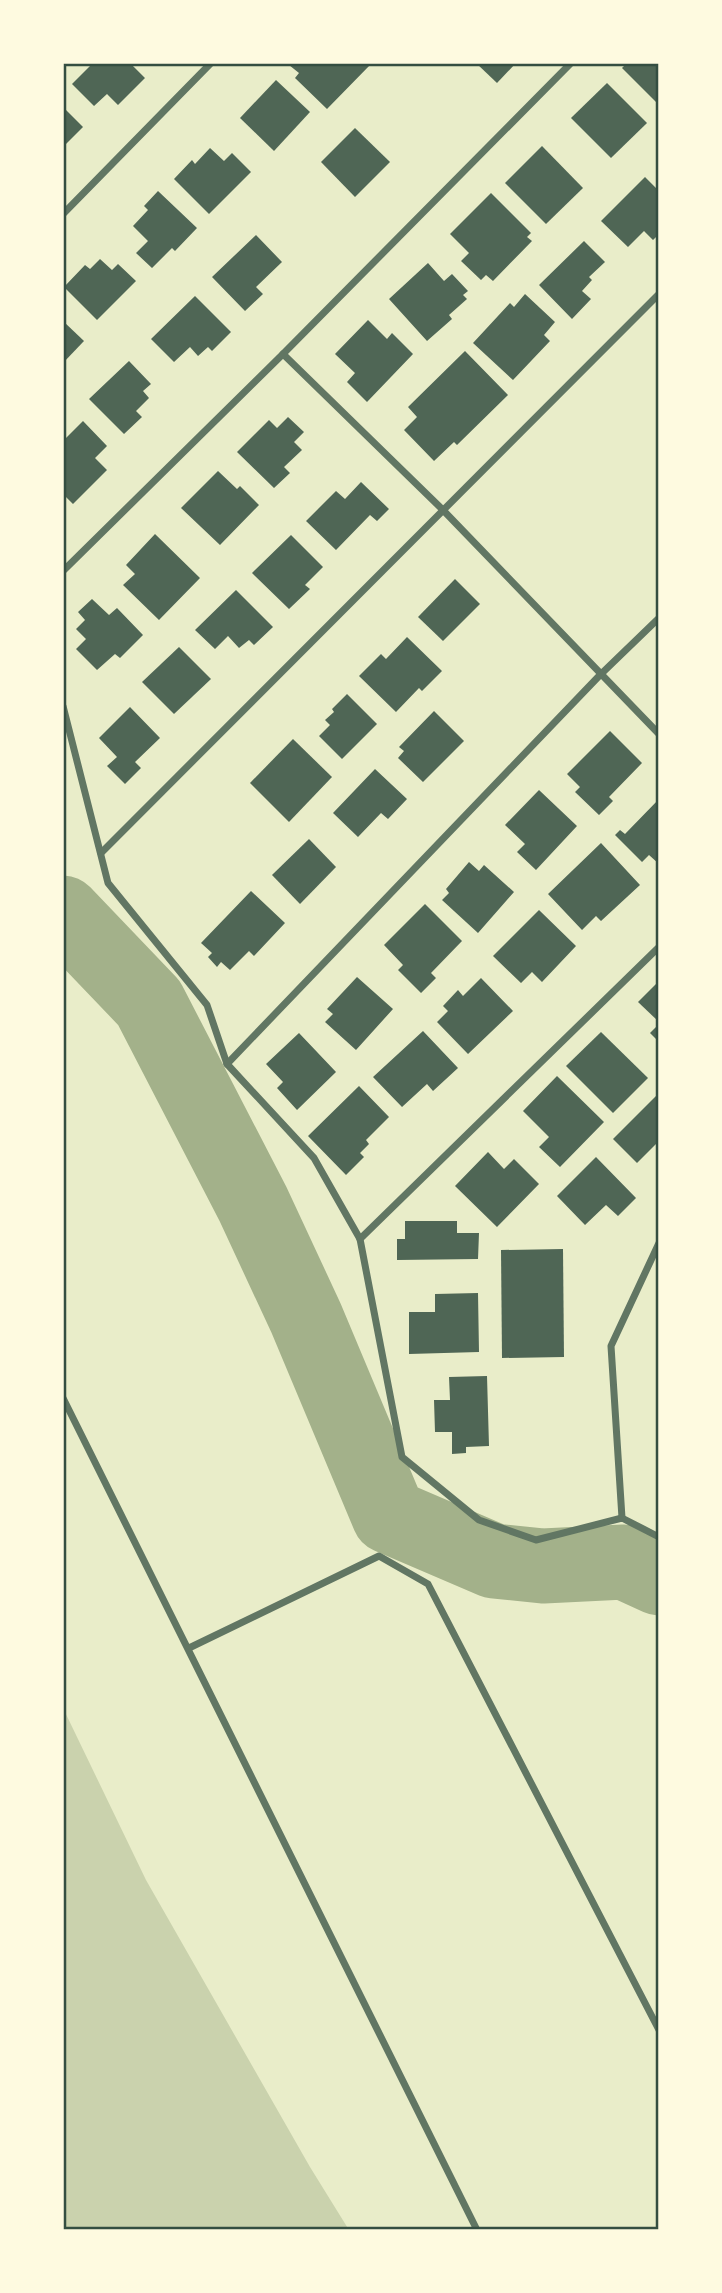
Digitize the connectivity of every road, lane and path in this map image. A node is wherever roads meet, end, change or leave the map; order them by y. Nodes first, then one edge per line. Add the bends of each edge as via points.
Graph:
1 (211, 63) edge
2 (571, 63) edge
3 (63, 214) edge
4 (659, 294) edge
5 (283, 354) junction
6 (442, 509) junction
7 (63, 570) edge
8 (659, 618) edge
9 (600, 675) junction
10 (63, 706) edge
11 (659, 734) edge
12 (101, 853) junction
13 (659, 947) edge
14 (227, 1064) junction
15 (360, 1239) junction
16 (658, 1247) edge
17 (63, 1398) edge
18 (622, 1518) junction
19 (659, 1537) edge
20 (189, 1648) junction
21 (659, 2029) edge
22 (477, 2230) edge

1 - 3 street
2 - 5 street
4 - 6 street
5 - 6 street
5 - 7 street
6 - 9 street
6 - 12 street
8 - 9 street
9 - 11 street
9 - 14 street
10 - 12 street
12 - 14 street via 108,883 207,1005
13 - 15 street
14 - 15 street via 314,1158
15 - 18 street via 402,1457 479,1520 536,1540
16 - 18 street via 611,1346
17 - 20 street
18 - 19 street
20 - 21 street via 379,1556 428,1584
20 - 22 street

